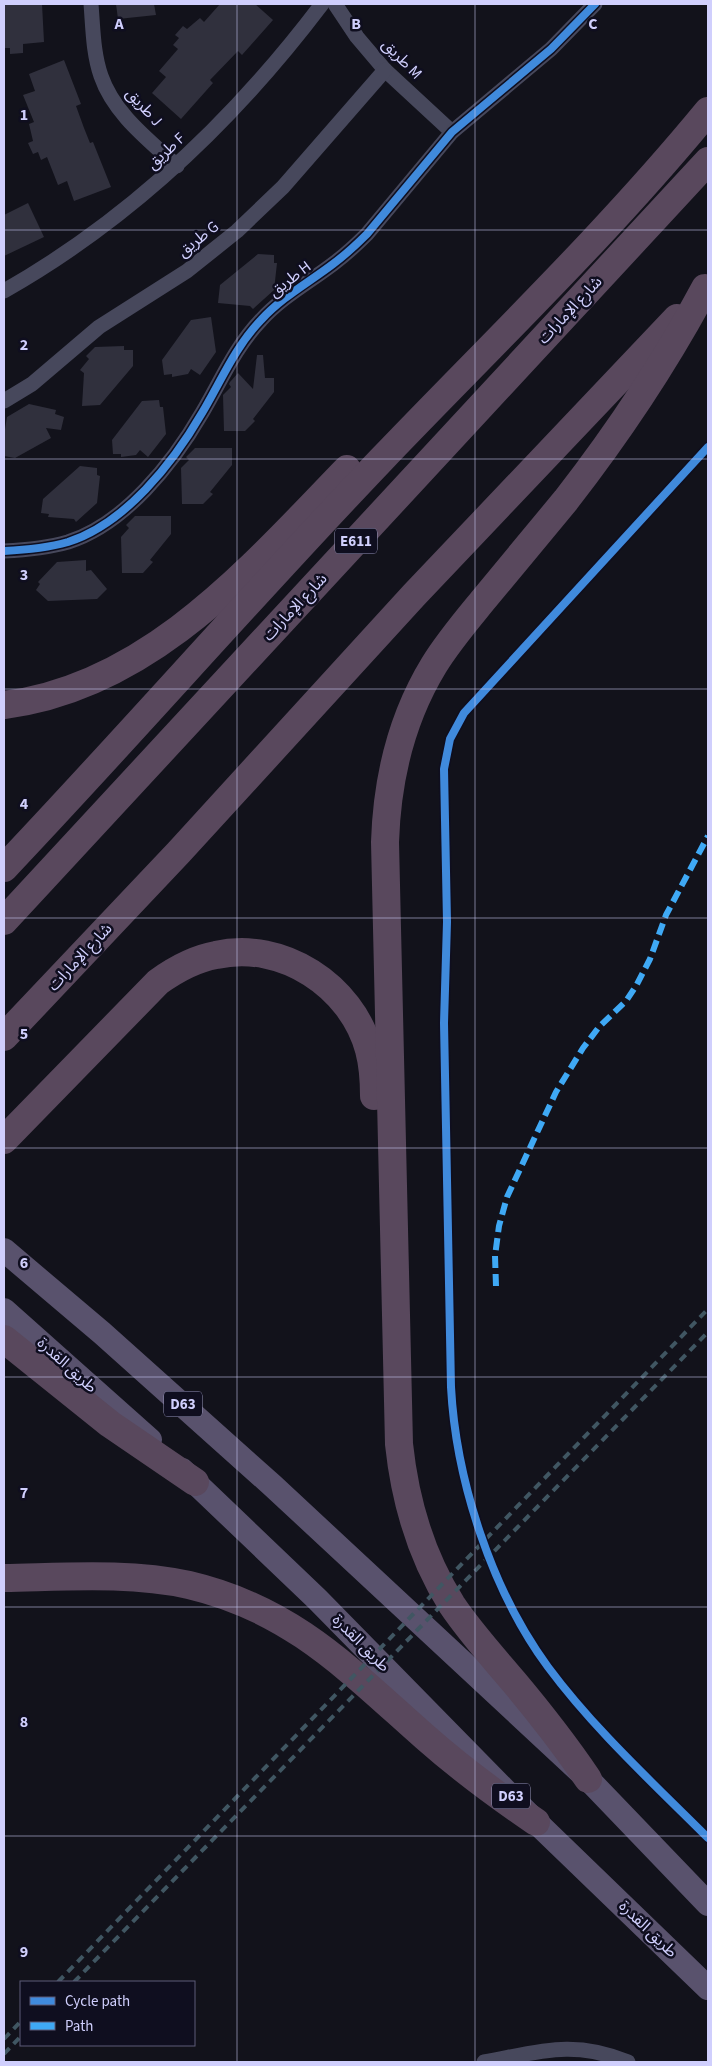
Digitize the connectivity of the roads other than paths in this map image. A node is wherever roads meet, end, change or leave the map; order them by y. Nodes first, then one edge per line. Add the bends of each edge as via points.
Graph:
1 (91, 4) edge
2 (322, 4) edge
3 (334, 4) edge
4 (595, 4) edge
5 (384, 70) junction
6 (708, 111) edge
7 (452, 132) junction
8 (678, 148) junction
9 (708, 160) edge
10 (177, 166) junction
11 (707, 287) edge
12 (4, 291) edge
13 (4, 401) edge
14 (4, 551) edge
15 (4, 705) edge
16 (7, 864) edge
17 (4, 921) edge
18 (4, 1038) edge
19 (4, 1140) edge
20 (4, 1250) edge
21 (4, 1310) edge
22 (396, 1336) junction
23 (4, 1339) edge
24 (195, 1482) junction
25 (4, 1566) edge
26 (73, 1577) junction
27 (4, 1578) edge
28 (588, 1779) junction
29 (536, 1822) junction
30 (708, 1904) edge
31 (708, 1988) edge
32 (484, 2062) edge
33 (628, 2062) edge

1 - 10 street, طريق J via 95,51 108,92 128,120
2 - 10 street, طريق F via 241,101
3 - 5 street, طريق M
4 - 7 street, طريق H via 551,49
5 - 7 street, طريق M
5 - 13 street, طريق G via 282,188 237,231 187,271 99,327 32,384
6 - 8 highway
7 - 14 street, طريق H via 351,250 286,296 261,320 239,347 178,452 146,489 108,522 68,542
8 - 15 highway via 636,177 603,207 223,594 184,625 112,671 39,699
8 - 16 highway via 613,221 228,623
9 - 17 highway, شارع الإمارات / E611
10 - 12 street, طريق F via 82,242
11 - 18 highway, شارع الإمارات via 414,595
11 - 22 highway via 667,357 614,434 565,500 446,646 419,693 397,751 384,842
19 - 22 highway via 142,997 176,969 217,954 239,952 283,959 302,967 320,979 346,1005 369,1050 374,1094 378,1273 382,1302
20 - 28 main road, D63 via 188,1409
21 - 24 main road, طريق القدرة / D63
22 - 28 highway via 402,1468 412,1516 429,1562 467,1625 543,1717
23 - 24 highway via 110,1424
24 - 29 main road, طريق القدرة / D63 via 318,1599
25 - 26 highway
26 - 27 highway
26 - 29 highway via 147,1579 189,1585 268,1613 339,1660 452,1760
28 - 30 main road, D63
29 - 31 main road, طريق القدرة / D63
32 - 33 street via 563,2048 600,2052

